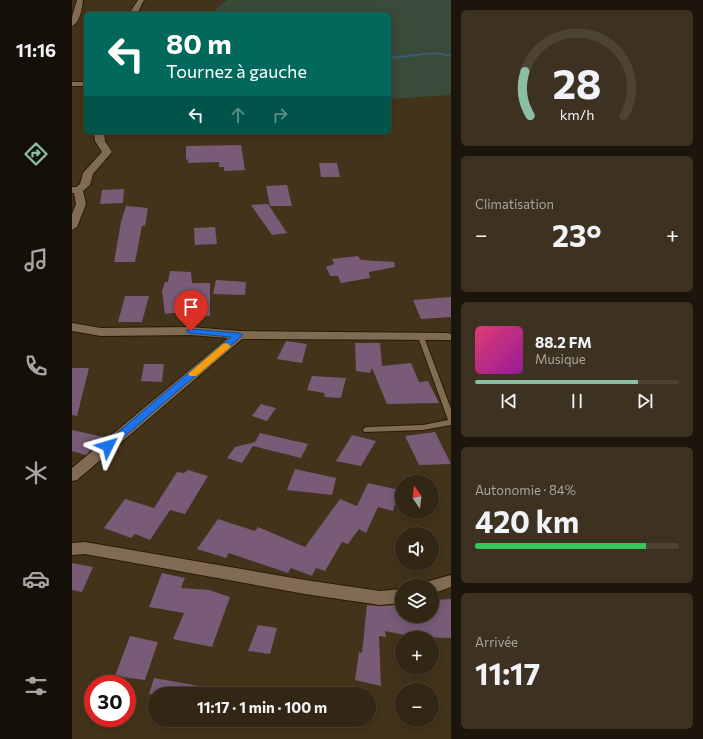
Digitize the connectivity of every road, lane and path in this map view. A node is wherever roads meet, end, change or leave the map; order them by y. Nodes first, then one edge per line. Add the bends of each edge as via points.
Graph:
1 (80, 0) edge
2 (141, 0) edge
3 (134, 12) edge
4 (72, 24) edge
5 (72, 84) edge
6 (84, 84) edge
7 (98, 134) edge
8 (75, 190) edge
9 (72, 227) edge
10 (72, 327) edge
11 (239, 335) junction
12 (421, 337) junction
13 (447, 338) dead end
14 (451, 420) edge
15 (368, 430) dead end
16 (72, 476) edge
17 (72, 549) edge
18 (451, 581) edge
19 (439, 585) edge
20 (395, 597) edge

1 - 4 street
2 - 3 street
5 - 6 street
7 - 8 street via 106,152 88,174 85,185
8 - 9 street via 81,204
10 - 11 street via 101,332 191,331
11 - 12 street
11 - 16 street
12 - 13 street
12 - 14 lane
14 - 15 lane via 446,425
17 - 20 street via 85,548 305,587 380,598
18 - 19 street

